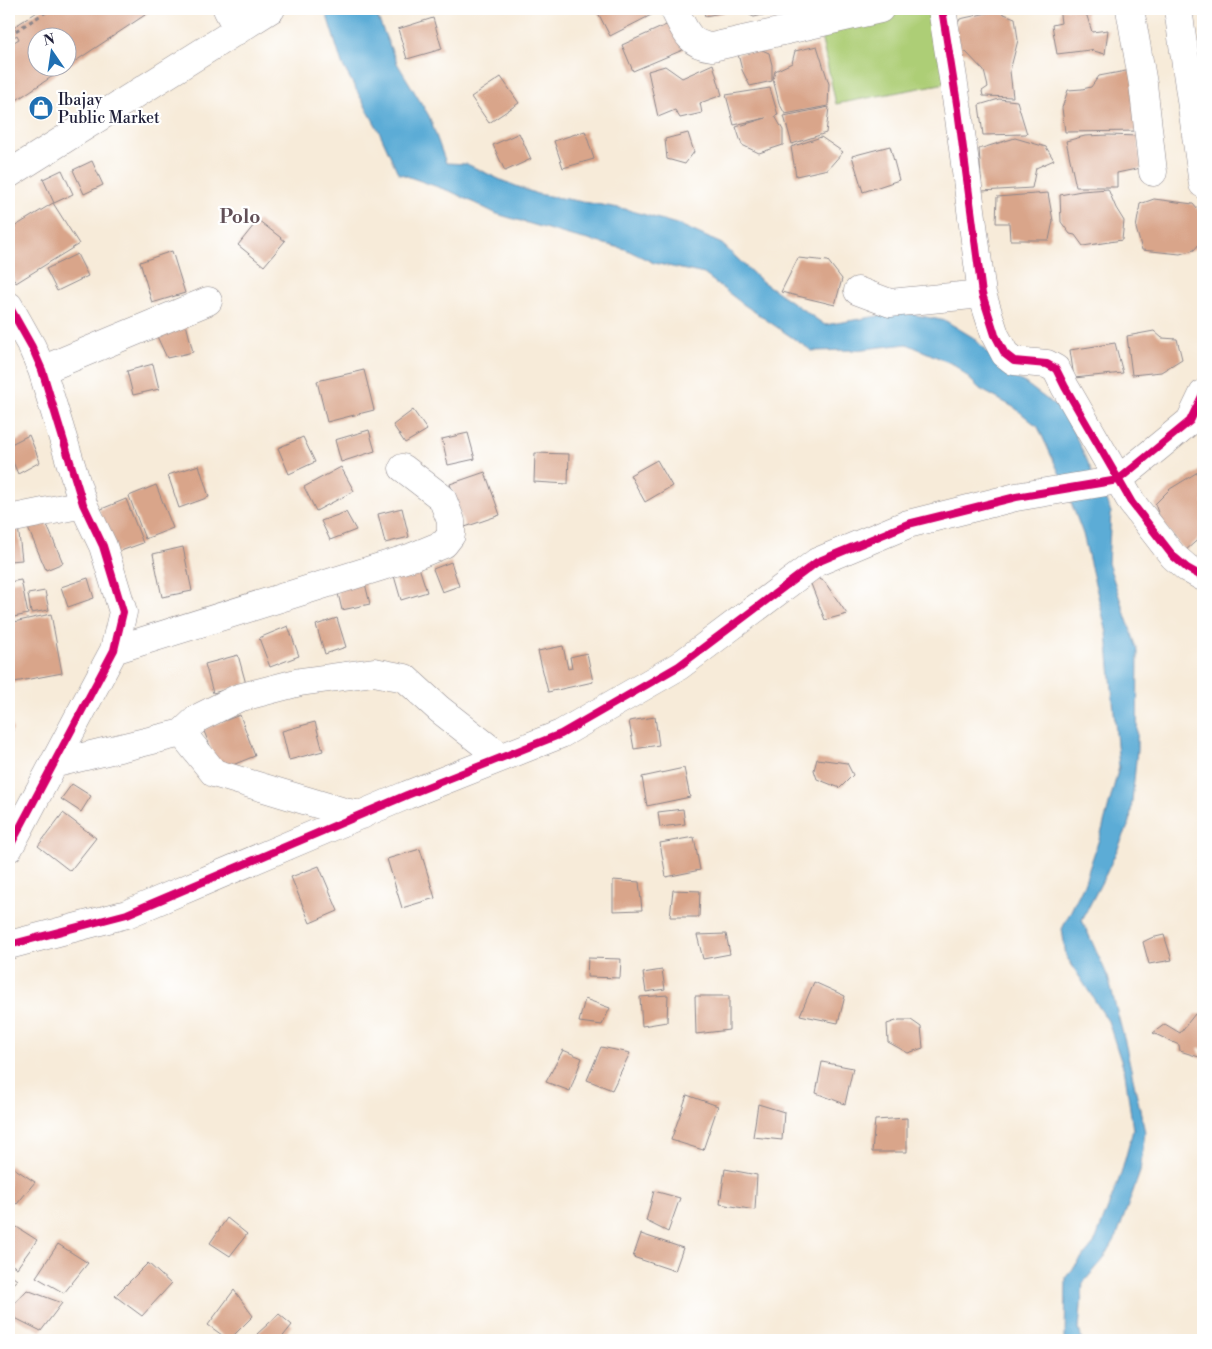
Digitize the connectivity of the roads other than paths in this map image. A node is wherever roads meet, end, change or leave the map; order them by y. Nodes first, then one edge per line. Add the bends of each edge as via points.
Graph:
1 (271, 9) edge
2 (674, 9) edge
3 (880, 9) edge
4 (942, 9) edge
5 (1130, 9) edge
6 (1178, 9) edge
7 (232, 19) edge
8 (1153, 172) dead end
9 (9, 174) edge
10 (1203, 184) edge
11 (858, 291) dead end
12 (982, 294) junction
13 (208, 301) dead end
14 (9, 306) edge
15 (42, 370) junction
16 (1203, 394) edge
17 (403, 468) dead end
18 (1118, 480) junction
19 (83, 504) junction
20 (9, 519) edge
21 (1203, 577) edge
22 (114, 650) junction
23 (182, 733) junction
24 (502, 757) junction
25 (54, 764) junction
26 (362, 815) junction
27 (9, 848) edge
28 (9, 945) edge

1 - 7 street
2 - 3 street via 691,40 712,47
4 - 12 street
5 - 8 street
6 - 10 street
7 - 9 street
11 - 12 street via 890,303
12 - 18 street via 995,335 1005,354 1014,361 1047,364 1056,369
13 - 15 street
14 - 15 street
15 - 19 street
16 - 18 street via 1190,421
17 - 22 street via 442,498 451,521 451,535 444,544 412,557
18 - 21 street via 1173,556
18 - 24 street via 1016,497 908,524 817,562 679,666 561,734
19 - 20 street
19 - 22 street via 103,546 123,612
22 - 25 street
23 - 24 street via 198,718 238,698 300,682 374,672 405,678 439,709
23 - 25 street
23 - 26 street via 214,773
24 - 26 street
25 - 27 street
26 - 28 street via 127,914

